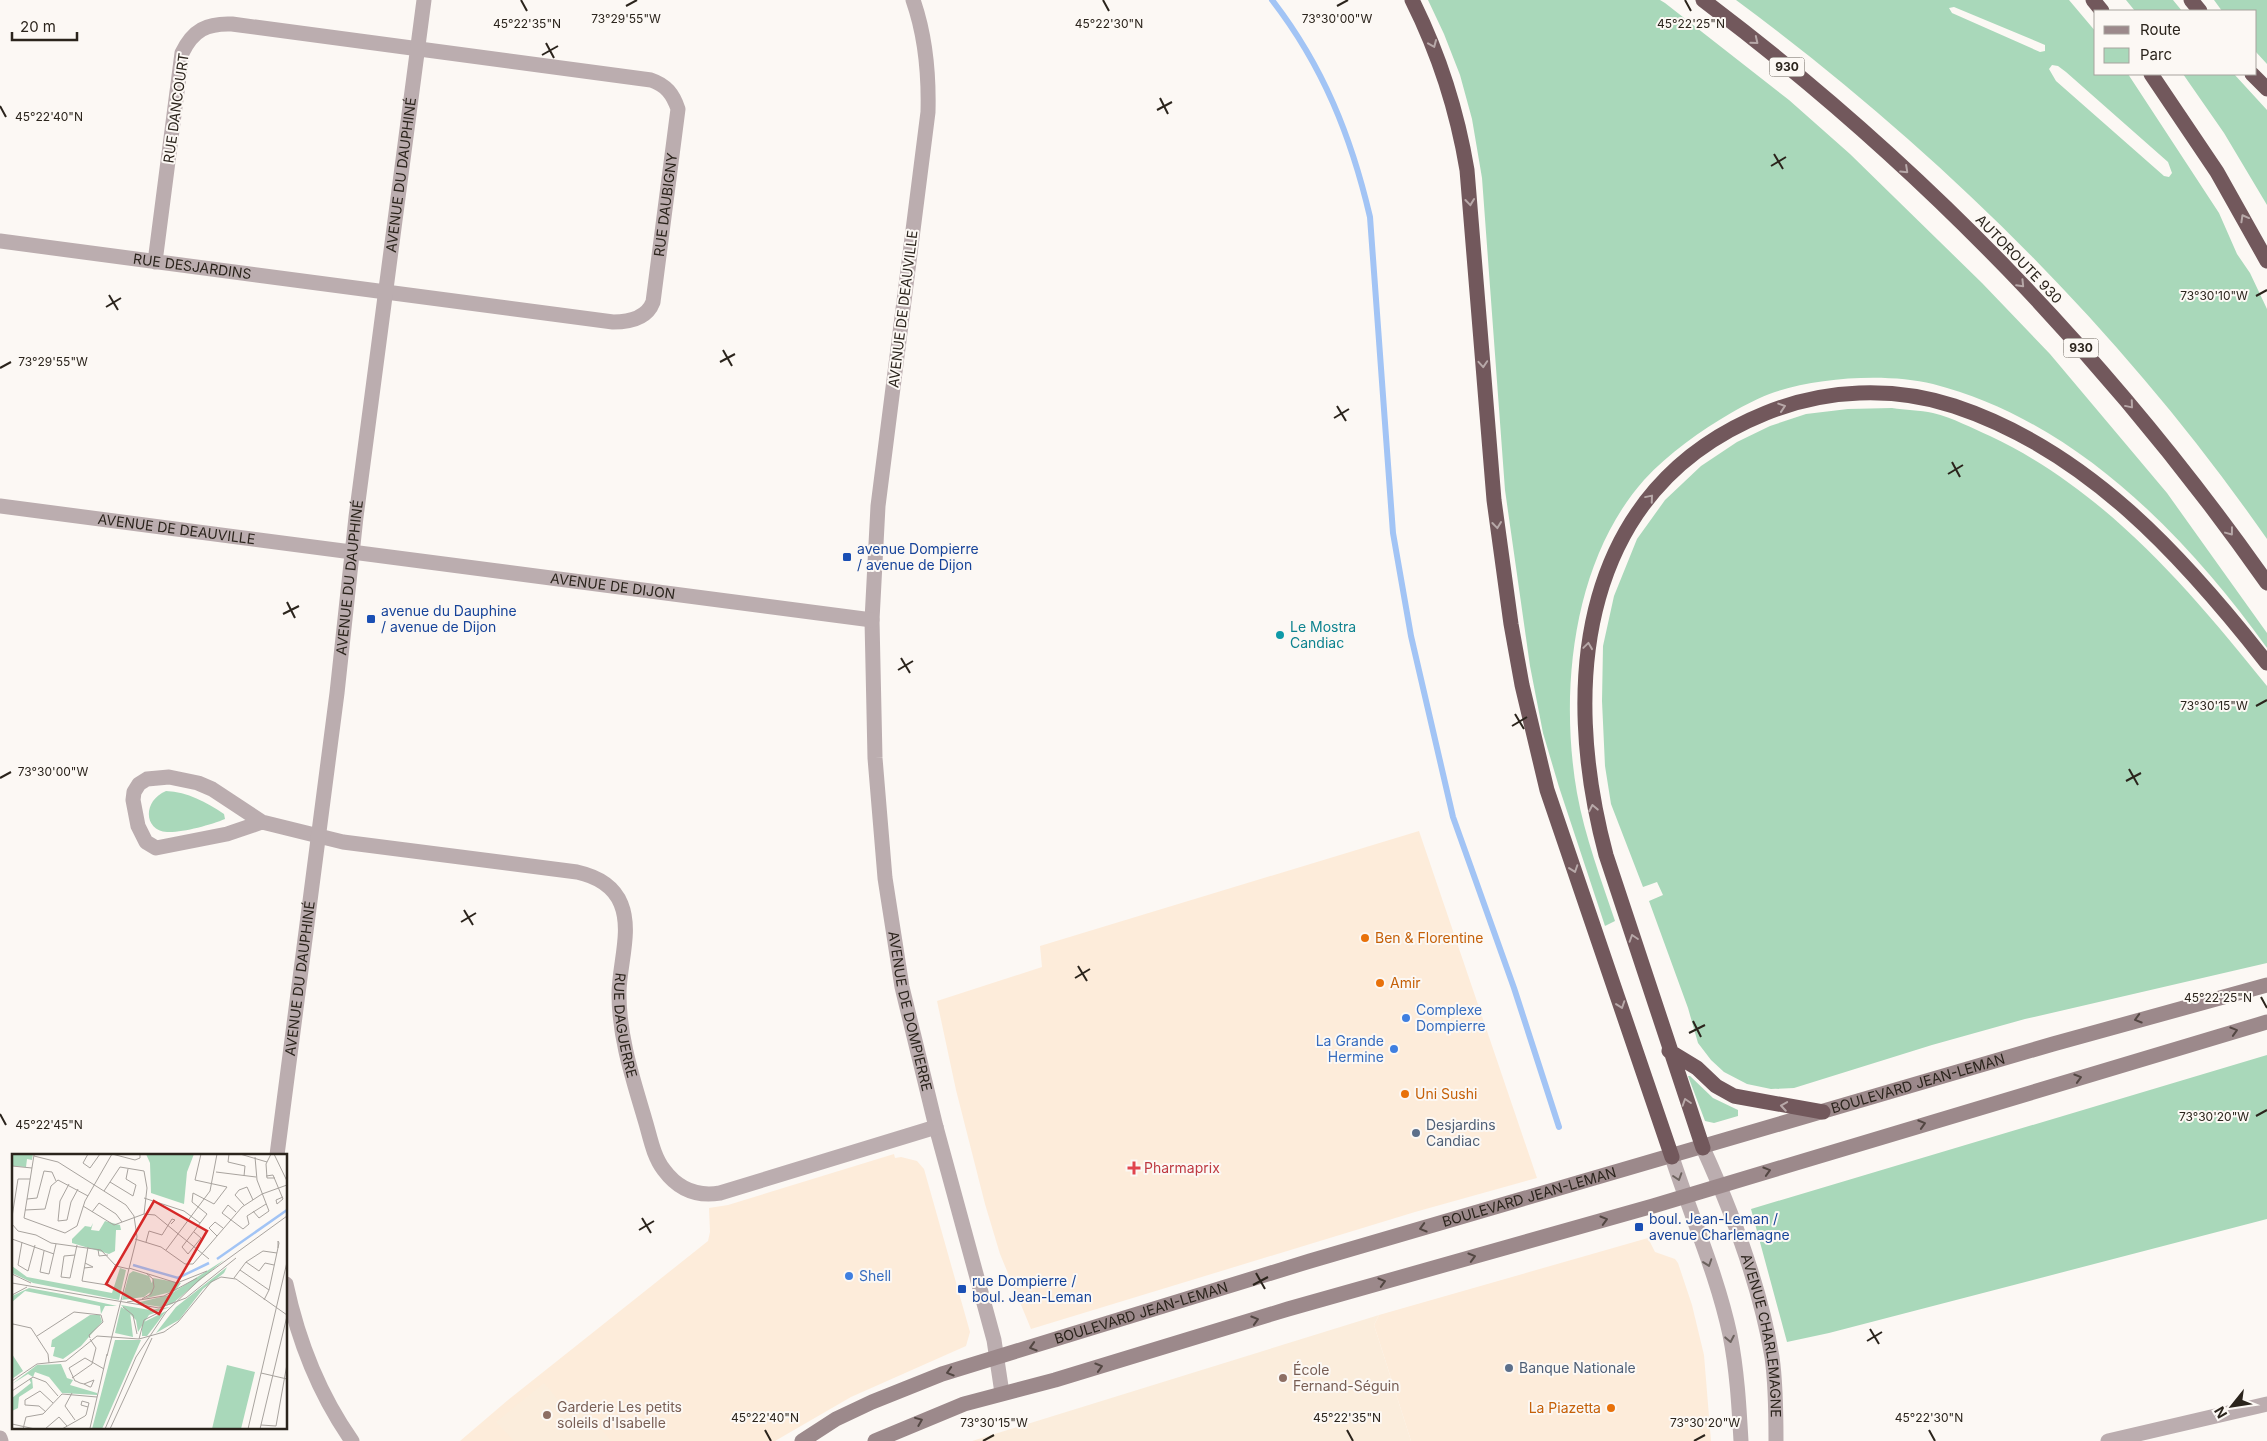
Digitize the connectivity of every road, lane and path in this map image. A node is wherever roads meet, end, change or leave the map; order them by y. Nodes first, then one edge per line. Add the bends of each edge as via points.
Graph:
1 (424, 0) edge
2 (913, 0) edge
3 (1412, 0) edge
4 (1703, 0) edge
5 (2093, 0) edge
6 (2191, 0) edge
7 (2101, 10) edge
8 (2199, 10) edge
9 (417, 50) junction
10 (2152, 75) edge
11 (2253, 75) edge
12 (2267, 89) edge
13 (0, 241) edge
14 (2267, 261) edge
15 (155, 262) junction
16 (385, 292) junction
17 (0, 506) edge
18 (352, 553) junction
19 (2267, 583) edge
20 (872, 620) junction
21 (2267, 663) edge
22 (262, 822) junction
23 (318, 834) junction
24 (2267, 985) edge
25 (2267, 1022) edge
26 (1669, 1051) junction
27 (1823, 1112) junction
28 (936, 1127) junction
29 (1704, 1148) junction
30 (277, 1154) edge
31 (1672, 1157) junction
32 (1720, 1185) junction
33 (1685, 1197) junction
34 (288, 1293) edge
35 (996, 1358) junction
36 (1002, 1393) junction
37 (2267, 1404) edge
38 (352, 1441) edge
39 (802, 1441) edge
40 (874, 1441) edge
41 (1741, 1441) edge
42 (1776, 1441) edge
43 (2108, 1441) edge

1 - 9 street, AVENUE DU DAUPHINÉ
2 - 20 street, AVENUE DE DEAUVILLE via 927,57 928,112 884,450
3 -> 31 highway via 1448,85 1466,163 1494,500 1526,702 1547,790
4 -> 19 highway, AUTOROUTE 930 / 930 via 1869,137 2002,263 2082,349 2163,444
5 - 7 highway
6 - 8 highway
9 - 15 street, RUE DANCOURT via 232,24 210,25 197,31 182,53
9 - 16 street, AVENUE DU DAUPHINÉ
9 - 16 street, RUE DAUBIGNY via 651,80 672,93 678,118 653,302 643,315 614,322
14 -> 10 highway via 2217,172
11 - 12 highway
13 - 15 street, RUE DESJARDINS
15 - 16 street, RUE DESJARDINS
16 - 18 street, AVENUE DU DAUPHINÉ
17 - 18 street, AVENUE DE DEAUVILLE
18 - 20 street, AVENUE DE DIJON
18 - 23 street, AVENUE DU DAUPHINÉ
20 - 28 street, AVENUE DE DOMPIERRE via 875,758 885,878 902,987
26 -> 21 highway via 1593,807 1585,736 1586,663 1602,583 1628,526 1671,475 1716,438 1781,407 1852,393 1922,397 1988,418 2056,454 2121,504 2193,574
22 - 22 street via 212,789 184,780 156,777 139,784 134,792 138,826 146,842 156,848 227,834
22 - 23 street, RUE DAGUERRE
23 - 28 street, RUE DAGUERRE via 352,843 577,872 607,885 620,902 625,922 619,994 627,1057 658,1160 670,1177 688,1190 720,1194
23 - 30 street, AVENUE DU DAUPHINÉ
24 -> 27 street, BOULEVARD JEAN-LEMAN
32 -> 25 street
27 -> 26 highway via 1734,1096
29 -> 26 highway
27 - 29 street, BOULEVARD JEAN-LEMAN
28 - 35 street, AVENUE DE DOMPIERRE via 994,1340
29 - 31 street, BOULEVARD JEAN-LEMAN
29 - 32 street, AVENUE CHARLEMAGNE
31 -> 33 street, AVENUE CHARLEMAGNE
31 -> 35 street, BOULEVARD JEAN-LEMAN via 1310,1261
32 - 33 street
32 - 42 street, AVENUE CHARLEMAGNE via 1748,1263 1768,1338 1774,1382
36 -> 33 street
33 -> 41 street, AVENUE CHARLEMAGNE via 1730,1335
34 - 38 street via 308,1358 326,1398
35 - 36 street, AVENUE DE DOMPIERRE
35 -> 39 street, BOULEVARD JEAN-LEMAN via 942,1374 872,1402 836,1419
40 -> 36 street via 942,1412
37 - 43 street

